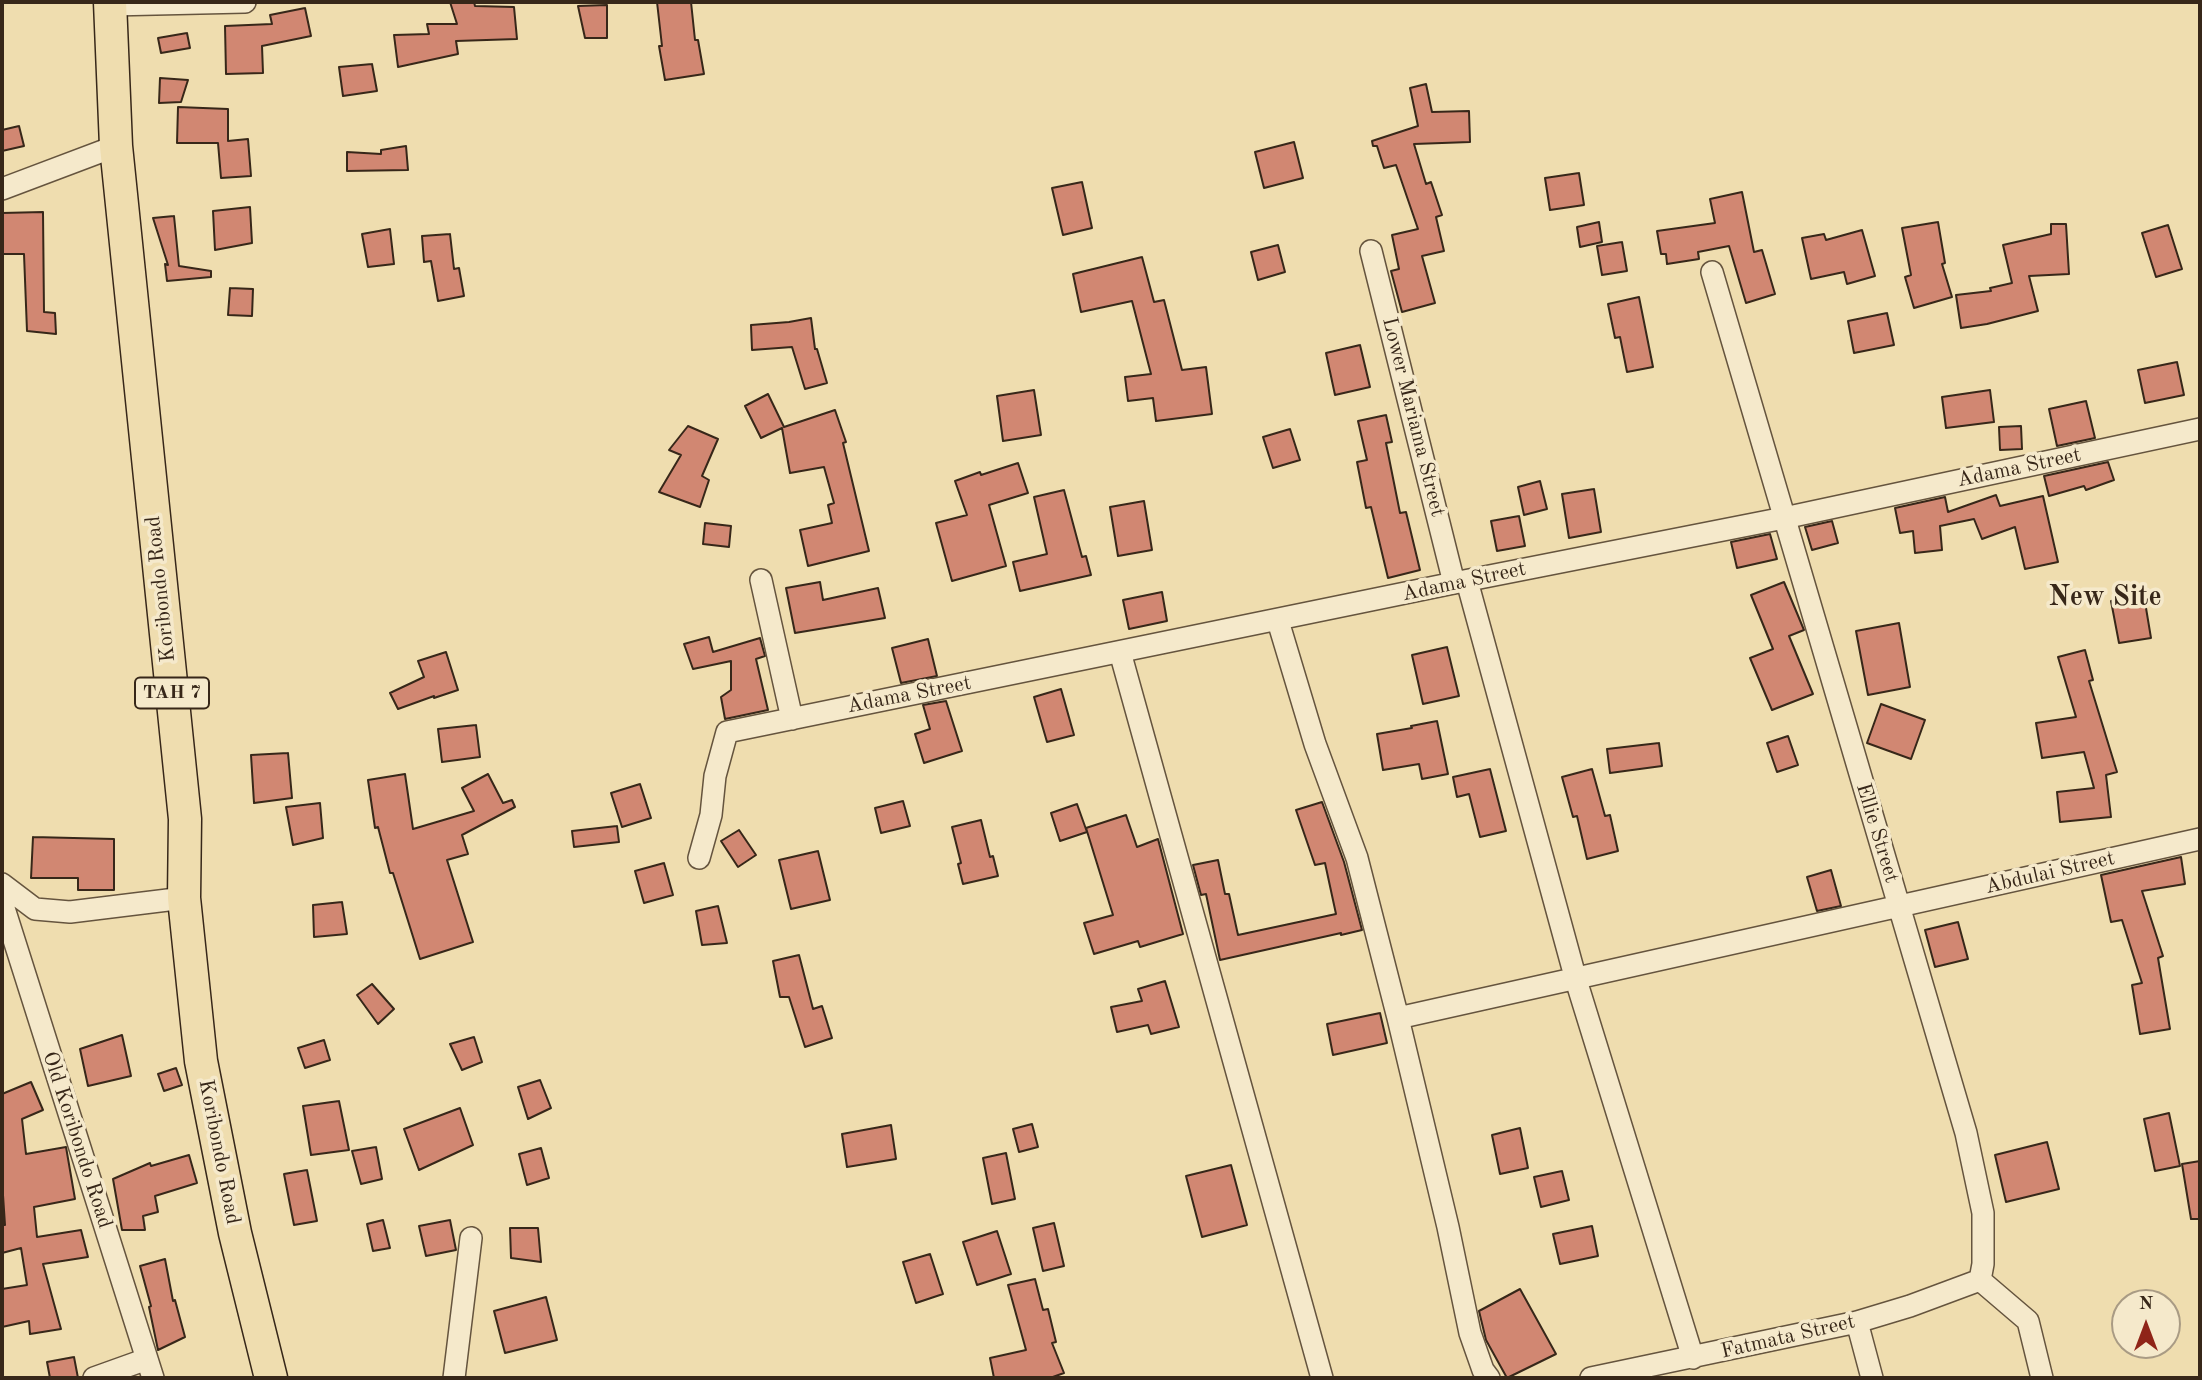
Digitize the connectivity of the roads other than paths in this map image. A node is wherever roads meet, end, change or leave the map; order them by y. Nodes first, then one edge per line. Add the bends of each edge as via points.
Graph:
1 (245, 2) edge
2 (111, 3) edge
3 (116, 146) junction
4 (2, 189) edge
5 (1371, 251) dead end
6 (1712, 272) dead end
7 (2200, 429) edge
8 (1784, 518) junction
9 (761, 580) dead end
10 (1461, 582) junction
11 (1278, 621) junction
12 (1120, 653) junction
13 (792, 719) junction
14 (2200, 839) edge
15 (699, 858) dead end
16 (2, 884) edge
17 (184, 898) junction
18 (2, 902) edge
19 (1899, 907) junction
20 (1576, 980) junction
21 (1398, 1018) junction
22 (471, 1238) dead end
23 (1980, 1280) junction
24 (1857, 1322) junction
25 (1693, 1358) junction
26 (150, 1369) edge
27 (94, 1378) edge
28 (271, 1378) edge
29 (454, 1378) edge
30 (1322, 1378) edge
31 (1489, 1378) edge
32 (1591, 1378) edge
33 (1872, 1378) edge
34 (2042, 1378) edge

1 - 2 street
2 - 3 highway, Koribondo Road / TAH 7
3 - 4 street
3 - 17 highway, Koribondo Road / TAH 7 via 185,819
5 - 10 street, Lower Mariama Street
6 - 8 street, Ellie Street
7 - 8 street, Adama Street
8 - 10 street, Adama Street
8 - 19 street, Ellie Street
9 - 13 street
10 - 11 street, Adama Street
10 - 20 street, Lower Mariama Street
11 - 12 street, Adama Street
11 - 21 street via 1315,744 1357,858
12 - 13 street, Adama Street
12 - 30 street
13 - 15 street, Adama Street via 727,732
14 - 19 street, Abdulai Street
16 - 17 street via 35,909 70,912
17 - 28 highway, Koribondo Road / TAH 7 via 201,1061 234,1233
18 - 26 street, Old Koribondo Road
19 - 20 street, Abdulai Street
19 - 23 street, Ellie Street via 1966,1133 1983,1213
20 - 21 street, Abdulai Street
20 - 25 street, Lower Mariama Street
21 - 31 street via 1470,1333
22 - 29 street
23 - 24 street, Fatmata Street
23 - 34 street via 2028,1321
24 - 25 street, Fatmata Street
24 - 33 street
25 - 32 street, Fatmata Street
26 - 27 street

